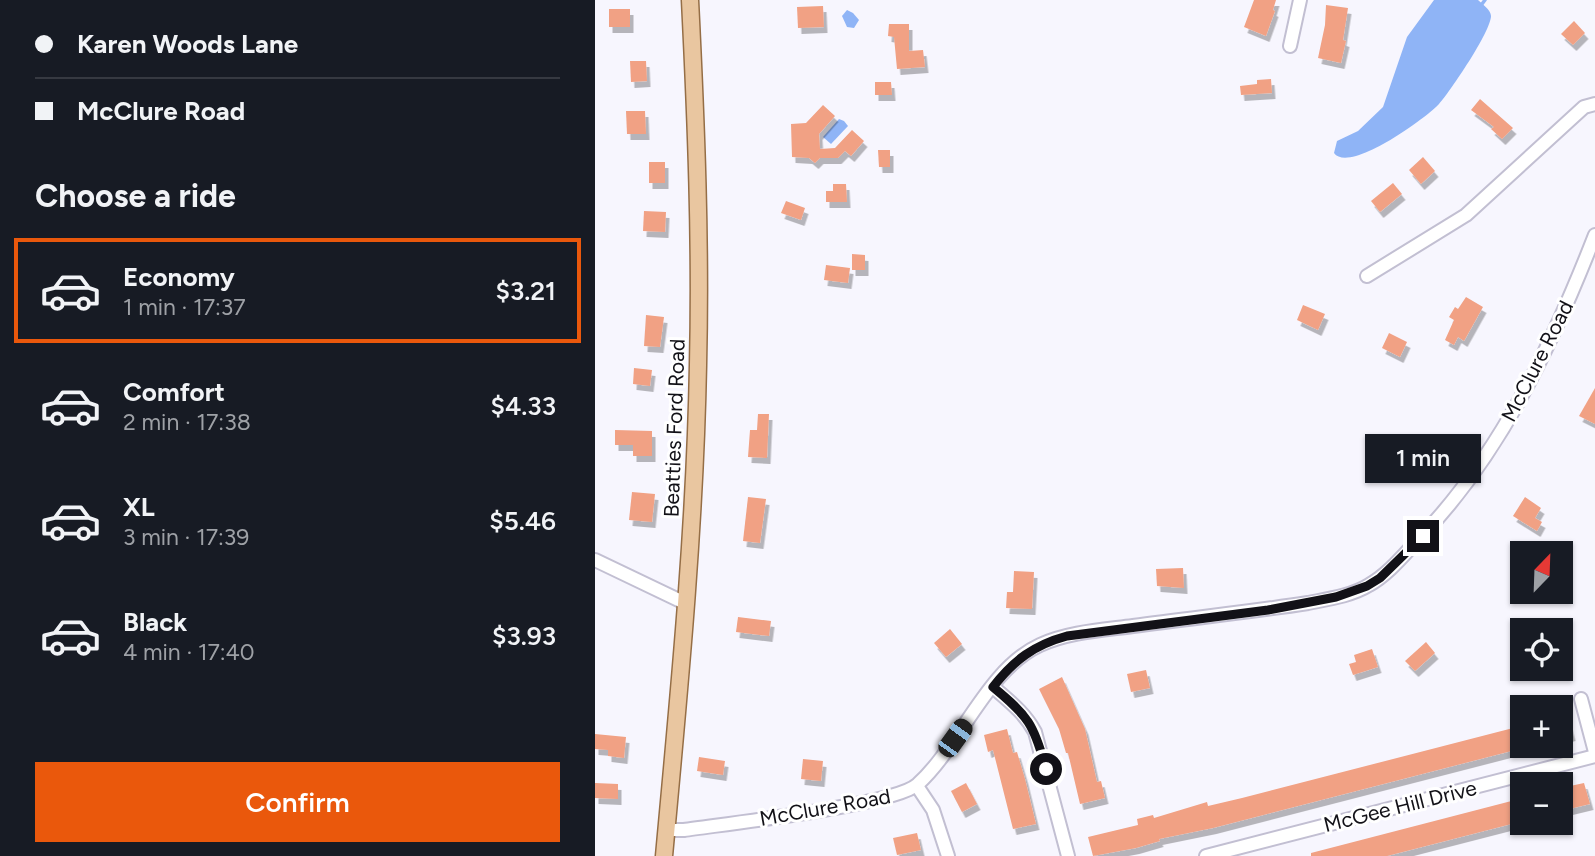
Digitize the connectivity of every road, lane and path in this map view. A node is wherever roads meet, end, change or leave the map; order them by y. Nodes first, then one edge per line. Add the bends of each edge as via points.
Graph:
1 (690, 0) edge
2 (1300, 0) edge
3 (1290, 46) dead end
4 (1595, 104) edge
5 (1595, 235) edge
6 (1367, 276) dead end
7 (595, 560) edge
8 (687, 604) junction
9 (993, 687) junction
10 (1581, 699) dead end
11 (1595, 754) edge
12 (916, 786) junction
13 (666, 830) junction
14 (664, 856) edge
15 (948, 856) edge
16 (1067, 856) edge
17 (1206, 856) edge

1 - 8 main road, Beatties Ford Road via 699,290
2 - 3 street
4 - 6 street via 1584,107 1466,215
5 - 9 street, McClure Road via 1542,356 1481,465 1437,521 1380,578 1356,591 1308,603 1048,641 1025,653
7 - 8 street
8 - 13 main road, Beatties Ford Road
9 - 12 street, McClure Road
9 - 16 street via 1035,732
10 - 11 street
11 - 17 street, McGee Hill Drive
12 - 13 street, McClure Road via 899,795 844,805
12 - 15 street via 933,810
13 - 14 main road, Beatties Ford Road

